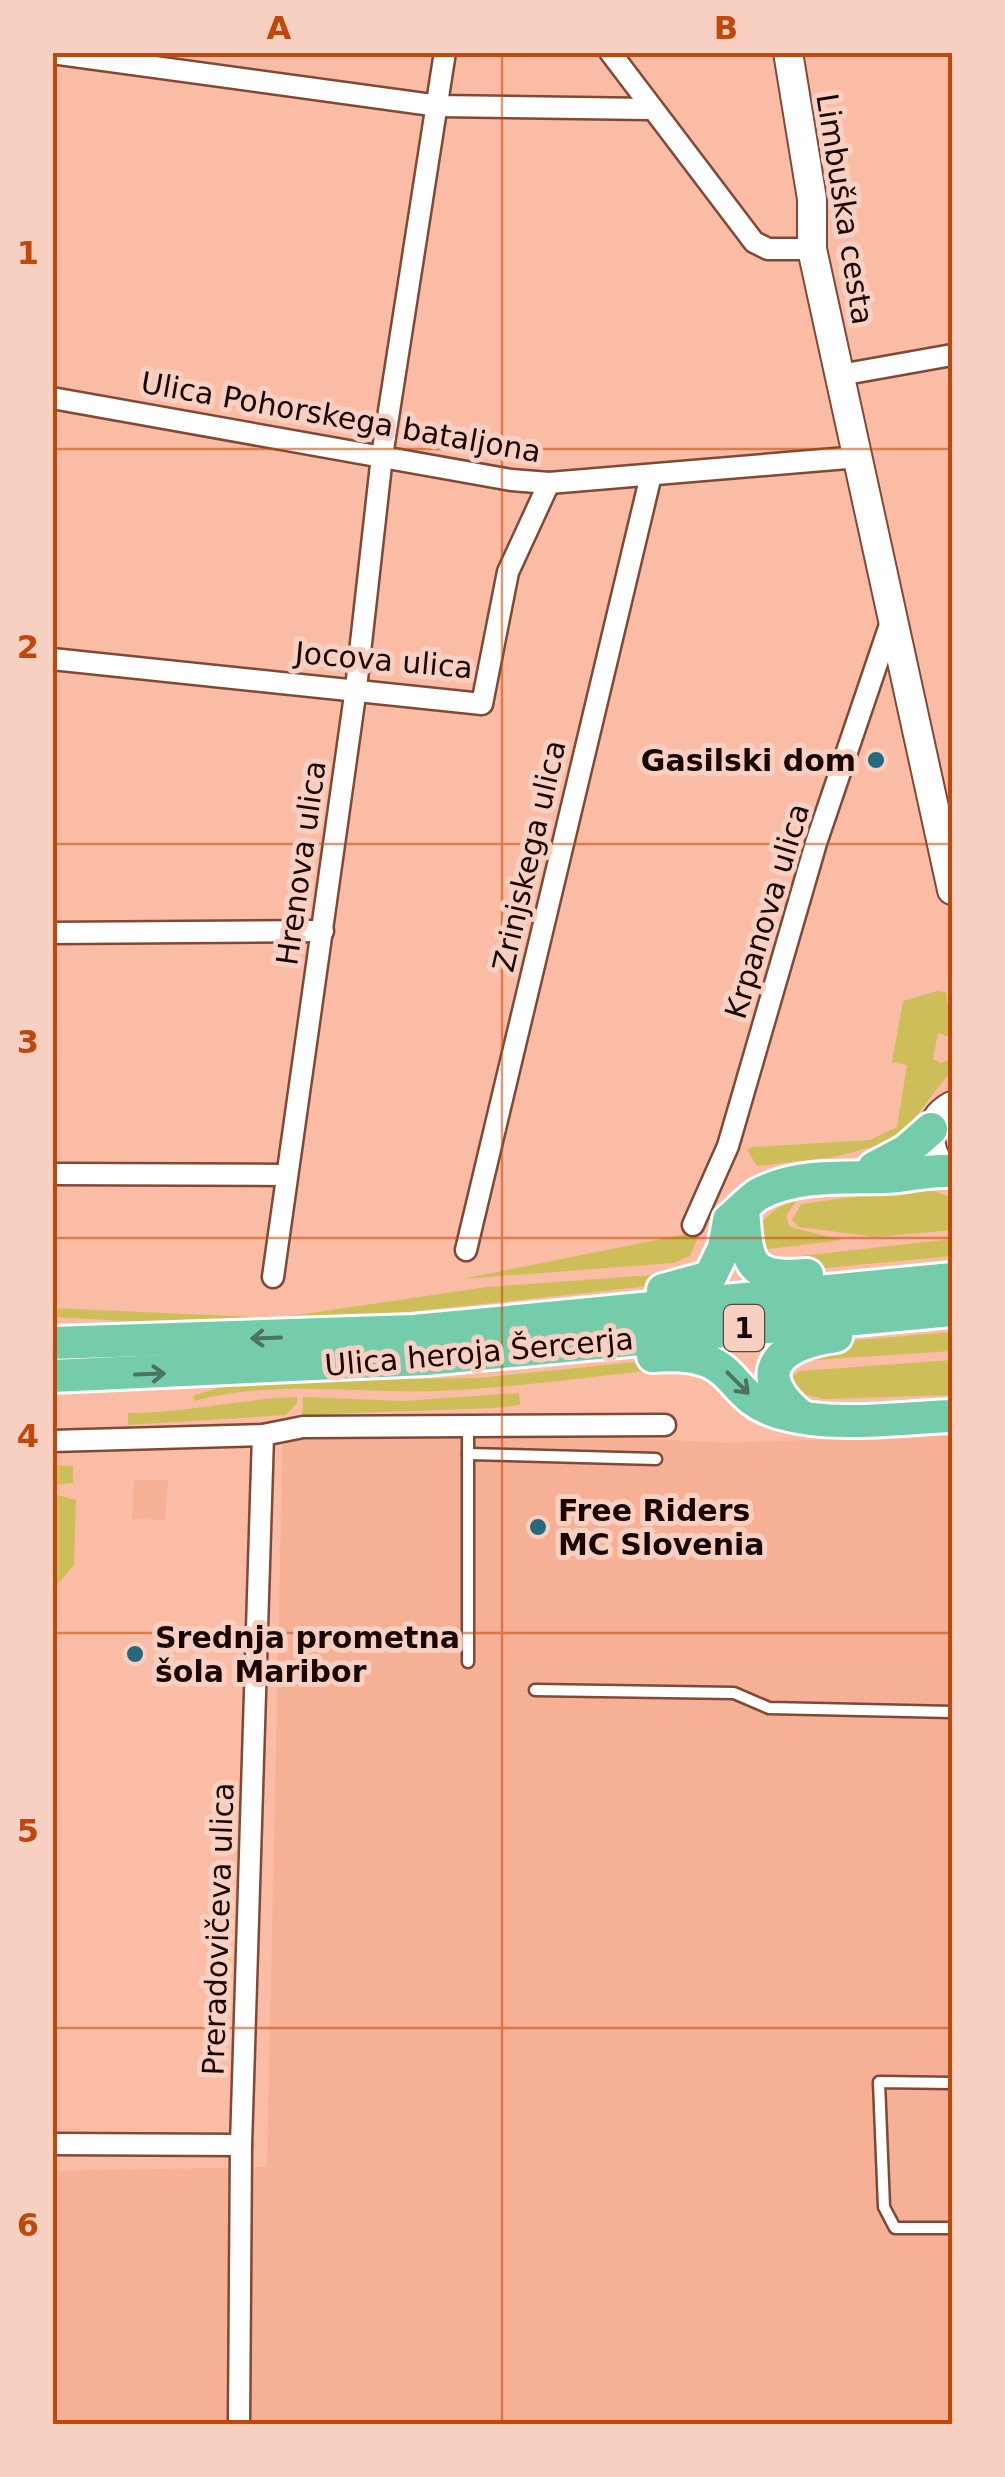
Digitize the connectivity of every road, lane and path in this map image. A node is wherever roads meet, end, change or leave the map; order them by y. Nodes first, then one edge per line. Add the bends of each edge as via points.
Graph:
1 (52, 52) edge
2 (445, 52) edge
3 (610, 52) edge
4 (788, 52) edge
5 (439, 106) junction
6 (648, 109) junction
7 (812, 249) junction
8 (952, 356) edge
9 (840, 375) junction
10 (52, 398) edge
11 (382, 456) junction
12 (859, 458) junction
13 (651, 476) junction
14 (549, 483) junction
15 (894, 612) junction
16 (52, 659) edge
17 (356, 688) junction
18 (952, 890) edge
19 (323, 931) junction
20 (52, 933) edge
21 (942, 1117) edge
22 (866, 1173) junction
23 (950, 1173) edge
24 (52, 1174) edge
25 (286, 1175) junction
26 (743, 1209) junction
27 (693, 1225) dead end
28 (466, 1250) dead end
29 (274, 1277) dead end
30 (952, 1279) edge
31 (882, 1285) junction
32 (952, 1310) edge
33 (904, 1313) junction
34 (579, 1331) junction
35 (52, 1342) edge
36 (52, 1376) edge
37 (952, 1416) edge
38 (802, 1417) junction
39 (665, 1424) dead end
40 (468, 1428) junction
41 (263, 1436) junction
42 (52, 1441) edge
43 (468, 1454) junction
44 (656, 1458) dead end
45 (468, 1662) dead end
46 (535, 1690) dead end
47 (952, 1712) edge
48 (952, 2083) edge
49 (52, 2144) edge
50 (240, 2146) junction
51 (952, 2228) edge
52 (239, 2424) edge

1 - 5 street
2 - 5 street, Hrenova ulica
3 - 6 street
4 - 7 main road, Limbuška cesta via 812,200
5 - 6 street
5 - 11 street, Hrenova ulica
6 - 7 street via 754,242 768,249
7 - 9 main road, Limbuška cesta
8 - 9 street
9 - 12 main road, Limbuška cesta
10 - 11 street, Ulica Pohorskega bataljona
11 - 14 street, Ulica Pohorskega bataljona
11 - 17 street, Hrenova ulica
12 - 13 street, Ulica Pohorskega bataljona
12 - 15 main road, Limbuška cesta
13 - 14 street, Ulica Pohorskega bataljona
13 - 28 street, Zrinjskega ulica
14 - 17 street, Jocova ulica via 508,572 482,704
15 - 18 main road, Limbuška cesta
15 - 27 street, Krpanova ulica via 816,843 728,1146
16 - 17 street, Jocova ulica
17 - 19 street, Hrenova ulica
19 - 20 street
19 - 25 street, Hrenova ulica
21 - 22 main road via 906,1151
21 - 23 main road via 932,1154
22 - 23 main road
22 - 26 main road via 774,1188
24 - 25 street
25 - 29 street, Hrenova ulica
26 - 31 main road, 1 via 747,1254 765,1274 836,1272
26 - 34 main road, 1 via 729,1220 710,1277 622,1295
30 - 31 main road, 1
31 - 34 main road, 1
32 - 33 main road, 1
33 - 34 main road, Ulica heroja Šercerja / 1
33 - 38 main road, 1 via 864,1333 818,1338 784,1352 773,1370 774,1386
34 -> 35 main road, 1
36 -> 34 main road, Ulica heroja Šercerja / 1 via 344,1365
34 -> 38 main road, 1 via 613,1359 687,1353 711,1359 766,1408
37 - 38 main road, 1
39 - 40 street
40 - 41 street via 304,1428
40 - 43 lane
41 - 42 street
41 - 50 street, Preradovičeva ulica
43 - 44 lane
43 - 45 lane
46 - 47 lane via 734,1693 769,1708
48 - 51 lane via 878,2082 884,2206 895,2228
49 - 50 street
50 - 52 street, Preradovičeva ulica

